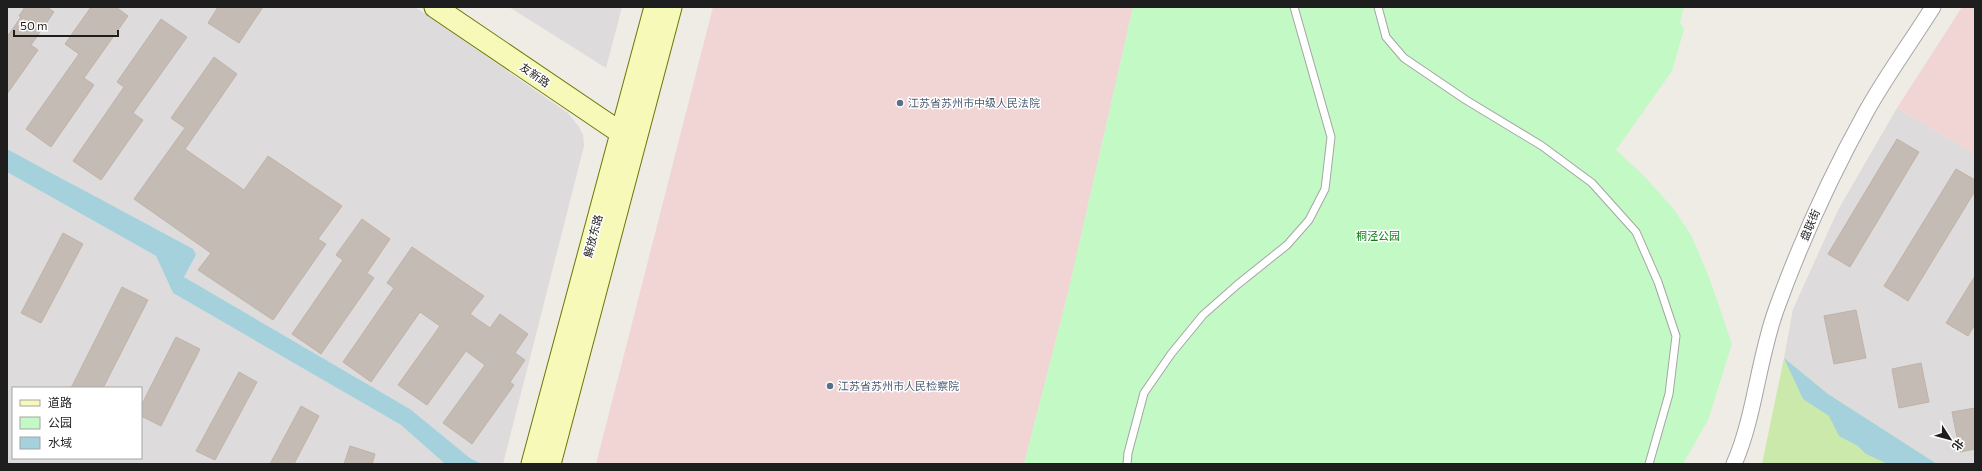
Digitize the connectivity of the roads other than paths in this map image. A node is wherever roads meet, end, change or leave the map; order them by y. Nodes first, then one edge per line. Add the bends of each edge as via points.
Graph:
1 (436, 7) edge
2 (461, 7) edge
3 (655, 7) edge
4 (671, 7) edge
5 (1294, 7) edge
6 (1378, 7) edge
7 (1933, 7) edge
8 (631, 128) junction
9 (532, 464) edge
10 (550, 464) edge
11 (1127, 464) edge
12 (1649, 464) edge
13 (1734, 464) edge

1 - 8 main road, 友新路
2 - 8 main road, 友新路
3 - 8 main road, 解放东路
4 - 8 main road, 解放东路
5 - 11 lane via 1331,137 1325,189 1309,220 1287,245 1203,316 1171,354 1144,393
6 - 12 lane via 1386,36 1404,58 1466,100 1542,146 1592,183 1636,232 1658,282 1676,336 1669,394
7 - 13 street, 盘联街 via 1867,111 1811,220 1776,311 1760,364 1742,446
8 - 9 main road, 解放东路
8 - 10 main road, 解放东路

